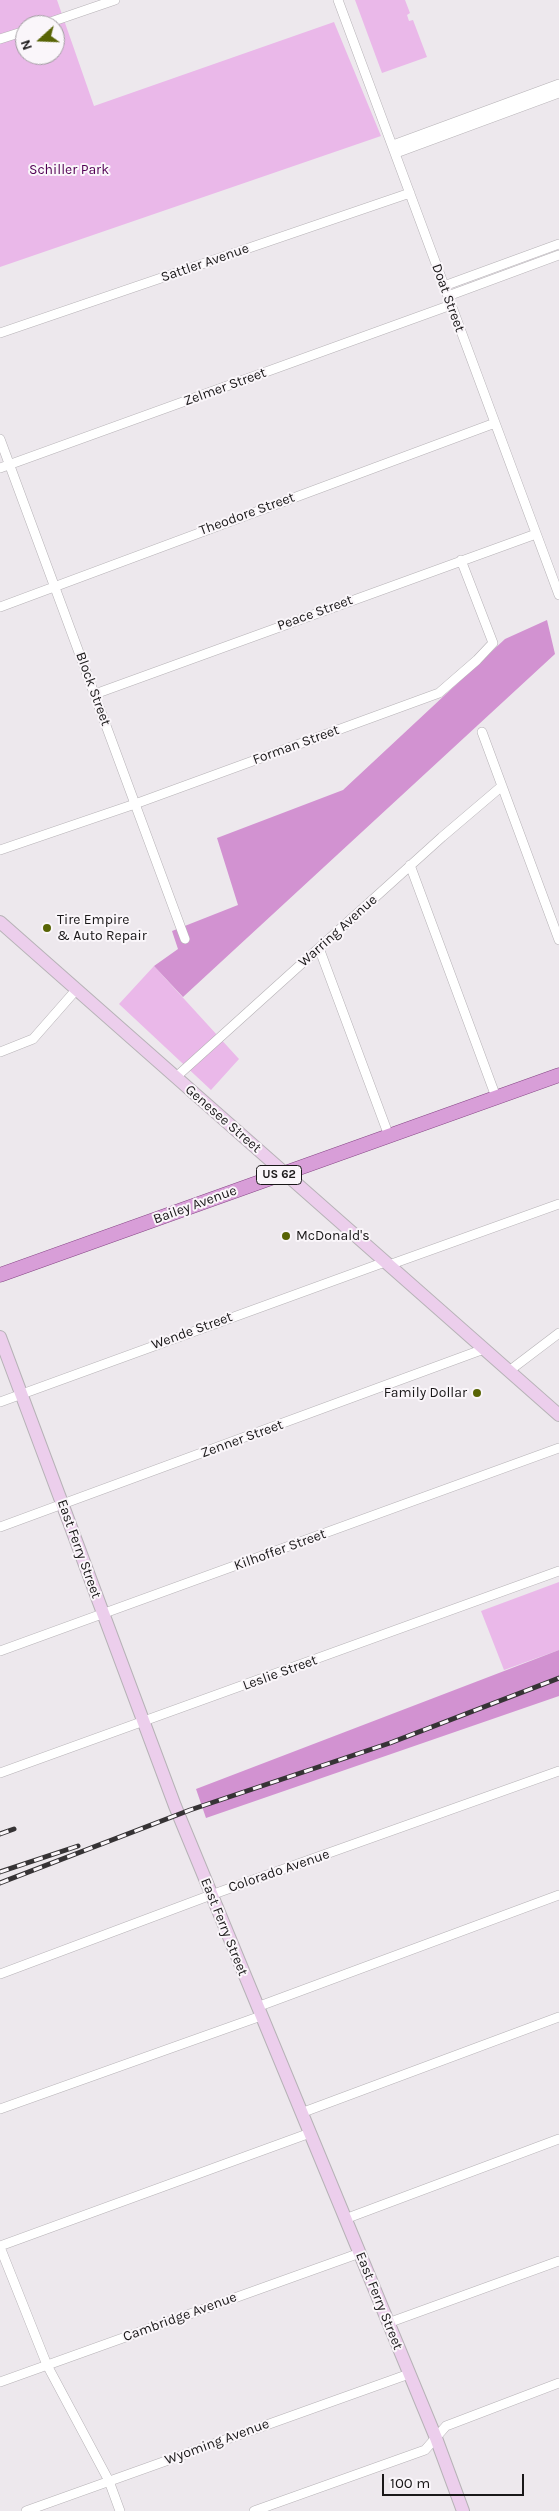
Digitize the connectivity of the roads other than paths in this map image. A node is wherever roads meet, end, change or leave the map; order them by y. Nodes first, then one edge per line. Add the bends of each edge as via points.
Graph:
1 (116, 0) edge
2 (338, 0) edge
3 (65, 17) edge
4 (15, 34) edge
5 (0, 39) edge
6 (559, 84) edge
7 (559, 93) edge
8 (526, 101) junction
9 (394, 149) junction
10 (410, 193) junction
11 (559, 244) edge
12 (559, 255) edge
13 (444, 286) junction
14 (449, 301) junction
15 (0, 333) edge
16 (495, 423) junction
17 (0, 439) edge
18 (10, 464) junction
19 (0, 468) edge
20 (536, 534) junction
21 (462, 560) junction
22 (56, 587) junction
23 (559, 595) edge
24 (0, 607) edge
25 (95, 694) junction
26 (482, 732) dead end
27 (502, 786) junction
28 (135, 804) junction
29 (0, 850) edge
30 (410, 865) junction
31 (0, 922) edge
32 (185, 939) dead end
33 (559, 940) edge
34 (319, 948) junction
35 (76, 990) junction
36 (0, 1052) edge
37 (559, 1075) edge
38 (176, 1077) junction
39 (496, 1097) junction
40 (389, 1136) junction
41 (285, 1173) junction
42 (559, 1204) edge
43 (387, 1264) junction
44 (0, 1275) edge
45 (559, 1333) edge
46 (0, 1336) edge
47 (484, 1349) junction
48 (509, 1371) junction
49 (22, 1394) junction
50 (0, 1402) edge
51 (559, 1415) edge
52 (559, 1448) edge
53 (62, 1504) junction
54 (0, 1527) edge
55 (559, 1571) edge
56 (103, 1614) junction
57 (0, 1651) edge
58 (143, 1722) junction
59 (559, 1771) edge
60 (0, 1773) edge
61 (211, 1895) junction
62 (559, 1896) edge
63 (0, 1974) edge
64 (259, 2012) junction
65 (559, 2017) edge
66 (0, 2109) edge
67 (301, 2113) junction
68 (310, 2133) junction
69 (559, 2140) edge
70 (345, 2219) junction
71 (0, 2246) edge
72 (360, 2253) junction
73 (559, 2261) edge
74 (388, 2323) junction
75 (47, 2364) junction
76 (409, 2374) junction
77 (0, 2382) edge
78 (559, 2383) edge
79 (436, 2438) junction
80 (109, 2481) junction
81 (26, 2511) edge
82 (120, 2511) edge
83 (254, 2511) edge
84 (463, 2511) edge

1 - 3 street
2 - 9 street, Doat Street
4 - 5 street
6 - 8 street
7 - 8 street
8 - 9 street
9 - 10 street, Doat Street
10 - 13 street, Doat Street
10 - 15 street, Sattler Avenue
11 - 13 street
12 - 14 street, Zelmer Street
13 - 14 street, Doat Street
14 - 16 street, Doat Street
14 - 18 street, Zelmer Street
16 - 20 street, Doat Street
16 - 22 street, Theodore Street
17 - 18 street, Block Street
18 - 19 street, Zelmer Street
18 - 22 street, Block Street
20 - 21 street, Peace Street
20 - 23 street, Doat Street
21 - 25 street, Peace Street
21 - 28 street, Forman Street via 493,643 439,693
22 - 24 street, Theodore Street
22 - 25 street, Block Street
25 - 28 street, Block Street
26 - 27 street
27 - 30 street, Warring Avenue
27 - 33 street
28 - 29 street, Forman Street
28 - 32 street, Block Street
30 - 34 street, Warring Avenue
30 - 39 street
31 - 35 street, Genesee Street
34 - 38 street, Warring Avenue
34 - 40 street
35 - 36 street via 33,1039
35 - 38 street, Genesee Street
37 - 39 main road, Bailey Avenue / US 62
38 - 41 street, Genesee Street
39 - 40 main road, Bailey Avenue / US 62
40 - 41 main road, Bailey Avenue / US 62
41 - 43 street, Genesee Street
41 - 44 main road, Bailey Avenue / US 62
42 - 43 street, Wende Street
43 - 47 street, Genesee Street
43 - 49 street, Wende Street
45 - 48 street
46 - 49 street, East Ferry Street
47 - 48 street, Genesee Street
47 - 53 street, Zenner Street
48 - 51 street, Genesee Street
49 - 50 street, Wende Street
49 - 53 street, East Ferry Street
52 - 56 street, Kilhoffer Street
53 - 54 street, Zenner Street
53 - 56 street, East Ferry Street
55 - 58 street, Leslie Street
56 - 57 street, Kilhoffer Street
56 - 58 street, East Ferry Street
58 - 60 street, Leslie Street
58 - 61 street, East Ferry Street
59 - 61 street, Colorado Avenue
61 - 63 street, Colorado Avenue
61 - 64 street, East Ferry Street
62 - 64 street
64 - 66 street
64 - 67 street, East Ferry Street
65 - 67 street
67 - 68 street, East Ferry Street
68 - 70 street, East Ferry Street
68 - 71 street
69 - 70 street
70 - 72 street, East Ferry Street
71 - 75 street
72 - 74 street, East Ferry Street
72 - 75 street, Cambridge Avenue
73 - 74 street
74 - 76 street, East Ferry Street
75 - 77 street, Cambridge Avenue
75 - 80 street
76 - 79 street, East Ferry Street
76 - 80 street, Wyoming Avenue
78 - 79 street via 446,2426
79 - 83 street via 425,2450
79 - 84 street, East Ferry Street
80 - 81 street, Wyoming Avenue
80 - 82 street

